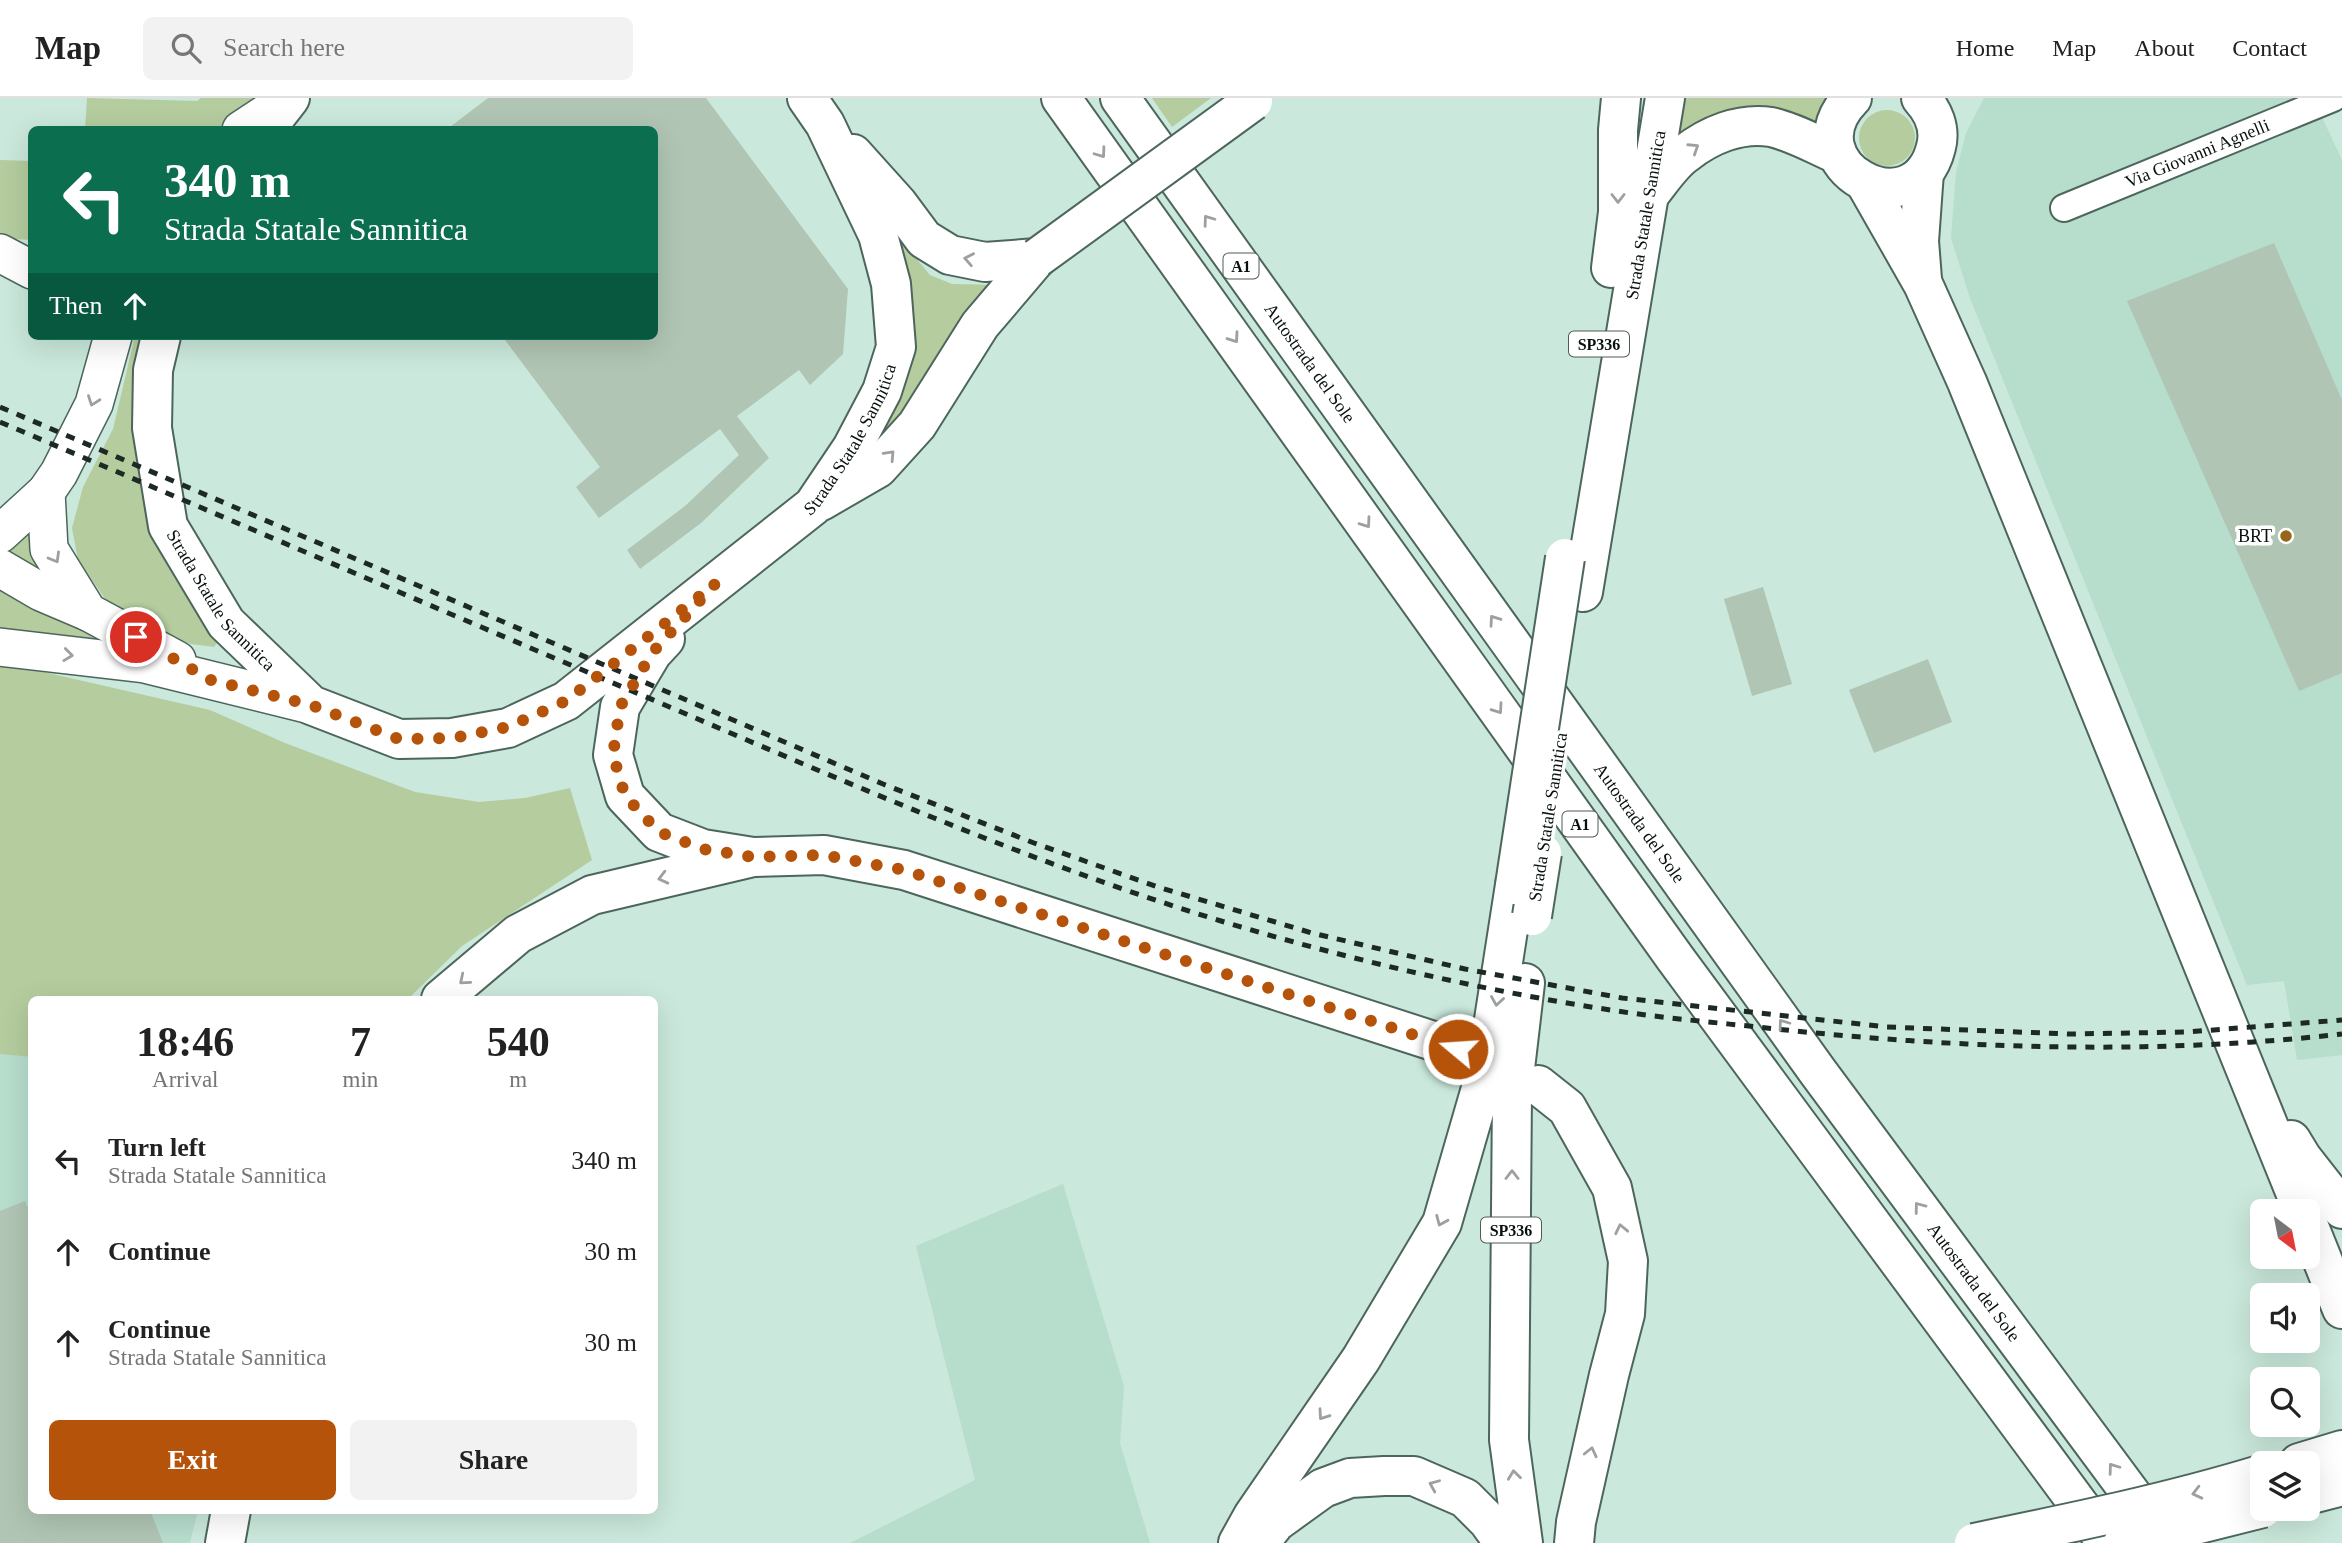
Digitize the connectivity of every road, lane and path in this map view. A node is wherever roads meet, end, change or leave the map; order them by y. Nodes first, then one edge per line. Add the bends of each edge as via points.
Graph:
1 (289, 98) edge
2 (1061, 98) edge
3 (1120, 98) edge
4 (1665, 98) edge
5 (1852, 98) edge
6 (1255, 99) edge
7 (2330, 99) edge
8 (1933, 106) edge
9 (1614, 109) edge
10 (816, 111) edge
11 (248, 126) edge
12 (268, 126) edge
13 (1838, 154) junction
14 (1924, 172) junction
15 (1866, 184) junction
16 (1648, 197) junction
17 (2064, 208) dead end
18 (28, 249) edge
19 (0, 252) edge
20 (1037, 258) junction
21 (28, 268) edge
22 (1923, 284) junction
23 (160, 340) edge
24 (105, 344) edge
25 (46, 492) junction
26 (0, 505) edge
27 (813, 506) junction
28 (0, 534) edge
29 (0, 568) edge
30 (715, 584) junction
31 (88, 612) junction
32 (0, 647) edge
33 (211, 680) junction
34 (311, 705) junction
35 (753, 857) junction
36 (1523, 901) junction
37 (445, 996) edge
38 (1458, 1049) dead end
39 (2249, 1073) junction
40 (1538, 1085) dead end
41 (2298, 1199) edge
42 (2342, 1209) edge
43 (2320, 1254) edge
44 (2342, 1309) edge
45 (2342, 1450) edge
46 (2320, 1457) edge
47 (2250, 1478) edge
48 (2342, 1486) edge
49 (2320, 1492) edge
50 (2250, 1511) edge
51 (230, 1514) edge
52 (225, 1543) edge
53 (1238, 1543) edge
54 (1259, 1543) edge
55 (1504, 1543) edge
56 (1523, 1543) edge
57 (1574, 1543) edge
58 (1974, 1543) edge
59 (2107, 1543) edge
60 (2123, 1543) edge
61 (2168, 1543) edge

1 - 11 main road
1 - 12 main road
2 -> 59 main road, A1 via 1675,958
61 -> 3 main road, Autostrada del Sole / A1 via 1818,1072
4 - 16 main road, Strada Statale Sannitica / SP336
5 - 13 main road via 1836,125
6 - 20 main road, bridge
7 - 17 street, Via Giovanni Agnelli
8 - 14 main road via 1938,140
9 -> 36 main road, Strada Statale Sannitica / SP336, bridge via 1618,212 1565,558
20 -> 10 main road, Strada Statale Sannitica via 985,262 950,255 924,240
10 - 27 main road, Strada Statale Sannitica via 878,235 891,284 896,347 882,391 852,448
13 - 15 main road via 1849,172
16 -> 13 main road via 1683,155 1716,134 1740,127 1770,127
14 - 15 main road via 1897,187
14 - 22 main road via 1919,241
15 - 22 main road
16 - 36 main road, Strada Statale Sannitica / SP336, bridge via 1583,592
18 - 19 main road
19 - 21 main road
27 -> 20 main road via 878,468 917,425 980,325
22 - 39 main road
23 - 34 main road, Strada Statale Sannitica via 153,370 152,428 168,526 226,623
24 -> 25 main road via 94,404
25 - 26 main road
25 - 28 main road
25 -> 31 main road via 48,550
27 - 30 main road, Strada Statale Sannitica
29 - 31 main road
30 - 34 main road, Strada Statale Sannitica via 566,701 508,727 453,738 399,739
30 - 35 main road via 652,653 620,707 613,755 625,796 659,832 703,849
31 - 33 main road
32 -> 33 main road via 145,664
33 - 34 main road
35 -> 37 main road via 592,895 518,934
35 - 38 main road via 824,855 904,870
36 -> 53 main road via 1486,1071 1442,1223 1361,1359
56 -> 36 main road, Strada Statale Sannitica / SP336 via 1510,1440 1512,1094
39 - 41 main road
39 - 42 main road via 2302,1158
57 -> 40 main road via 1625,1314 1628,1261 1612,1188 1567,1108
43 - 44 main road
45 - 46 main road
47 -> 58 main road, bridge
48 - 49 main road
50 - 60 main road, bridge
51 - 52 main road
55 -> 54 main road via 1465,1498 1413,1476 1350,1478 1323,1488 1276,1522

